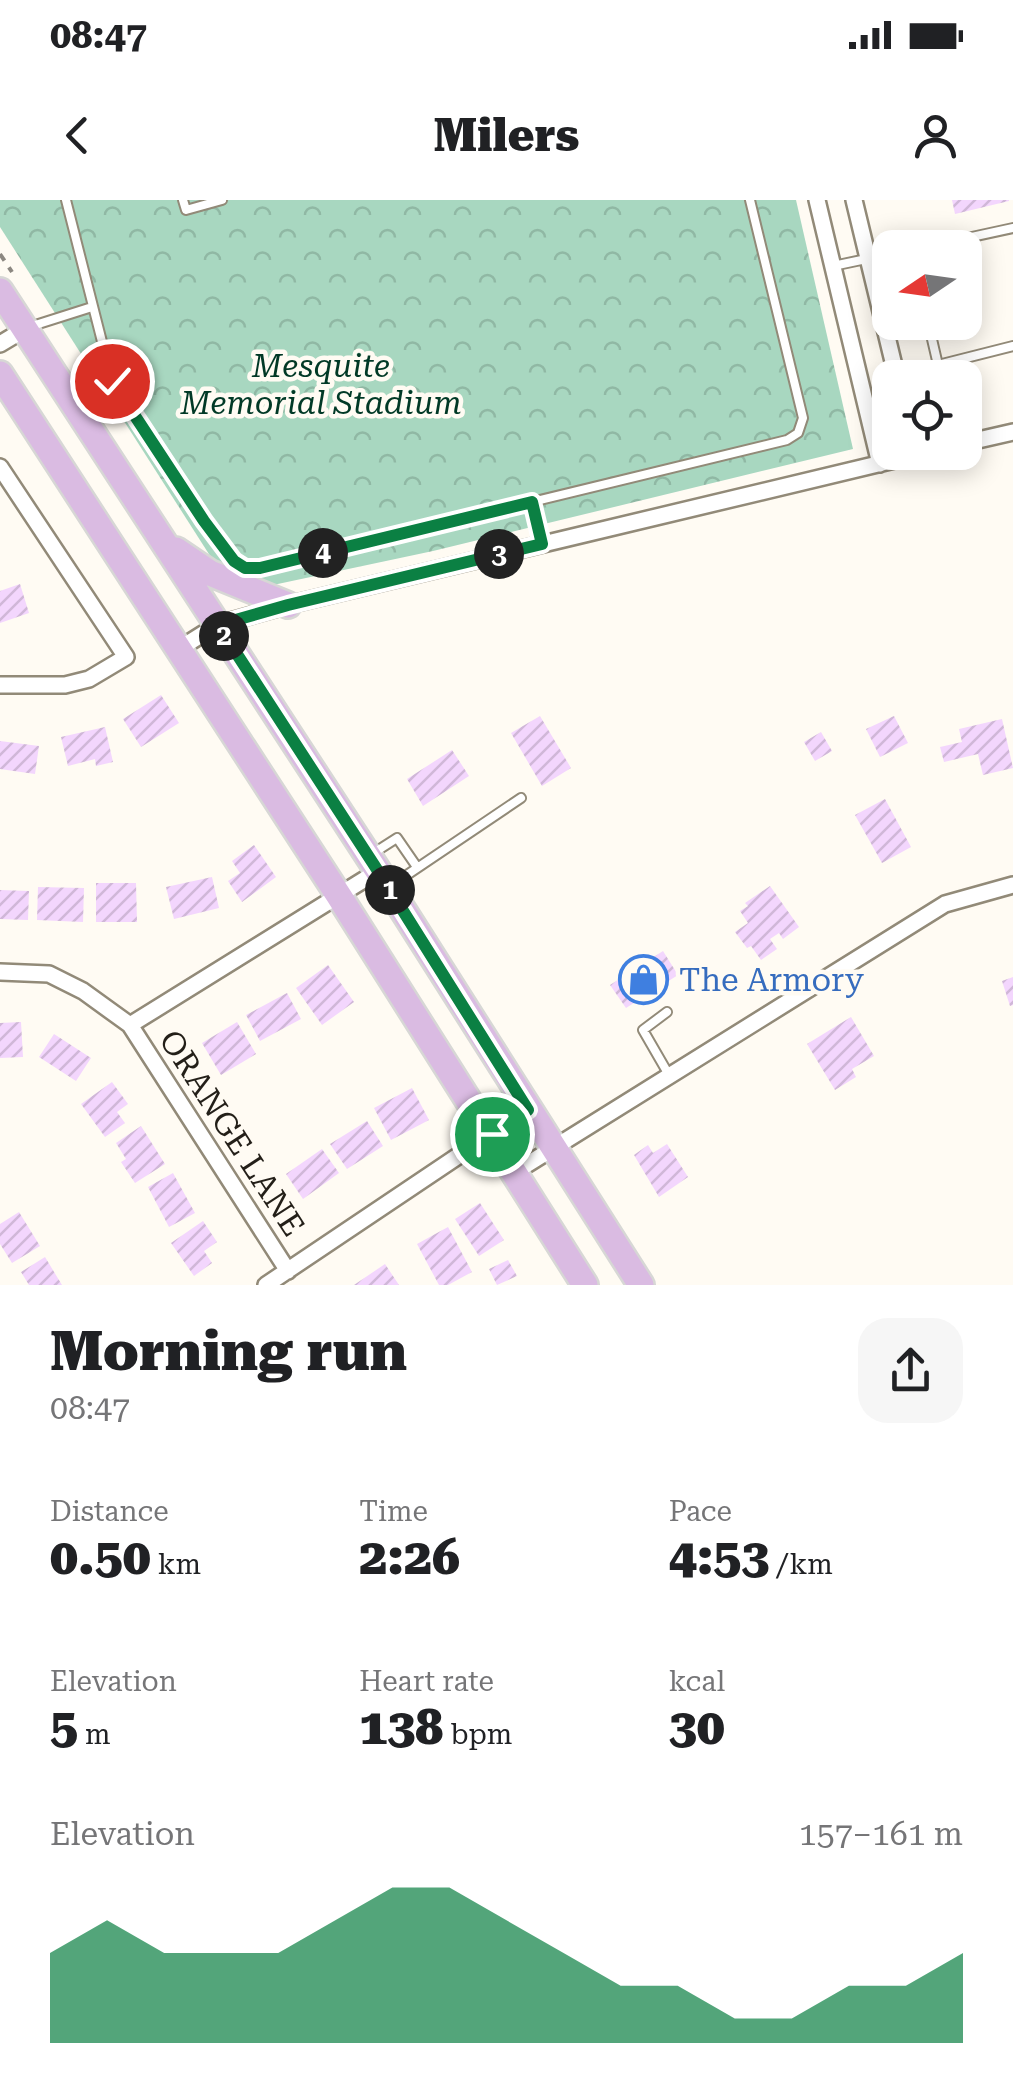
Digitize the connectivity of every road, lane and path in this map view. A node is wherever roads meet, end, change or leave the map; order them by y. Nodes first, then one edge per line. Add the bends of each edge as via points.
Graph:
1 (66, 200) edge
2 (183, 200) edge
3 (222, 200) edge
4 (750, 200) edge
5 (817, 200) edge
6 (854, 200) edge
7 (1013, 228) edge
8 (982, 235) edge
9 (872, 258) edge
10 (868, 259) junction
11 (833, 266) junction
12 (0, 290) edge
13 (92, 307) junction
14 (25, 329) junction
15 (932, 340) edge
16 (0, 344) edge
17 (1013, 346) edge
18 (893, 360) edge
19 (0, 374) edge
20 (872, 430) edge
21 (1013, 432) edge
22 (982, 440) edge
23 (872, 466) edge
24 (0, 467) edge
25 (532, 502) junction
26 (166, 543) junction
27 (542, 544) junction
28 (288, 605) junction
29 (218, 625) junction
30 (179, 649) junction
31 (0, 686) edge
32 (521, 798) dead end
33 (417, 867) junction
34 (378, 871) junction
35 (1013, 885) edge
36 (339, 896) junction
37 (0, 972) edge
38 (668, 1012) dead end
39 (130, 1025) junction
40 (668, 1075) junction
41 (528, 1110) junction
42 (492, 1134) junction
43 (552, 1147) junction
44 (515, 1172) junction
45 (288, 1271) junction
46 (266, 1285) edge
47 (585, 1285) edge
48 (641, 1285) edge

1 - 13 lane
2 - 3 lane via 186,210
4 - 25 lane via 804,418 798,433
5 - 11 street
6 - 10 street
7 - 8 lane
9 - 10 lane
10 - 11 lane
10 - 18 street
11 - 20 street
12 - 14 main road
13 - 14 lane
13 - 25 lane via 112,381 204,521 245,568
14 - 16 street
14 - 26 main road
15 - 17 lane via 938,364
19 - 30 main road
21 - 22 street
23 - 27 street
24 - 31 street via 126,657 66,685
25 - 27 lane
26 - 28 main road via 210,574
26 - 29 main road
27 - 28 street
28 - 29 street
29 - 30 street
29 - 34 main road
30 - 36 main road
32 - 33 lane
33 - 34 lane
33 - 34 lane via 397,838
34 - 36 street
34 - 41 main road
35 - 40 street via 944,904
36 - 39 street
36 - 42 main road
37 - 39 street via 49,974
38 - 40 lane via 643,1030
39 - 45 street, ORANGE LANE
40 - 43 street
41 - 42 street
41 - 43 main road
42 - 44 main road
42 - 45 street
43 - 44 street
43 - 48 main road
44 - 47 main road
45 - 46 street

